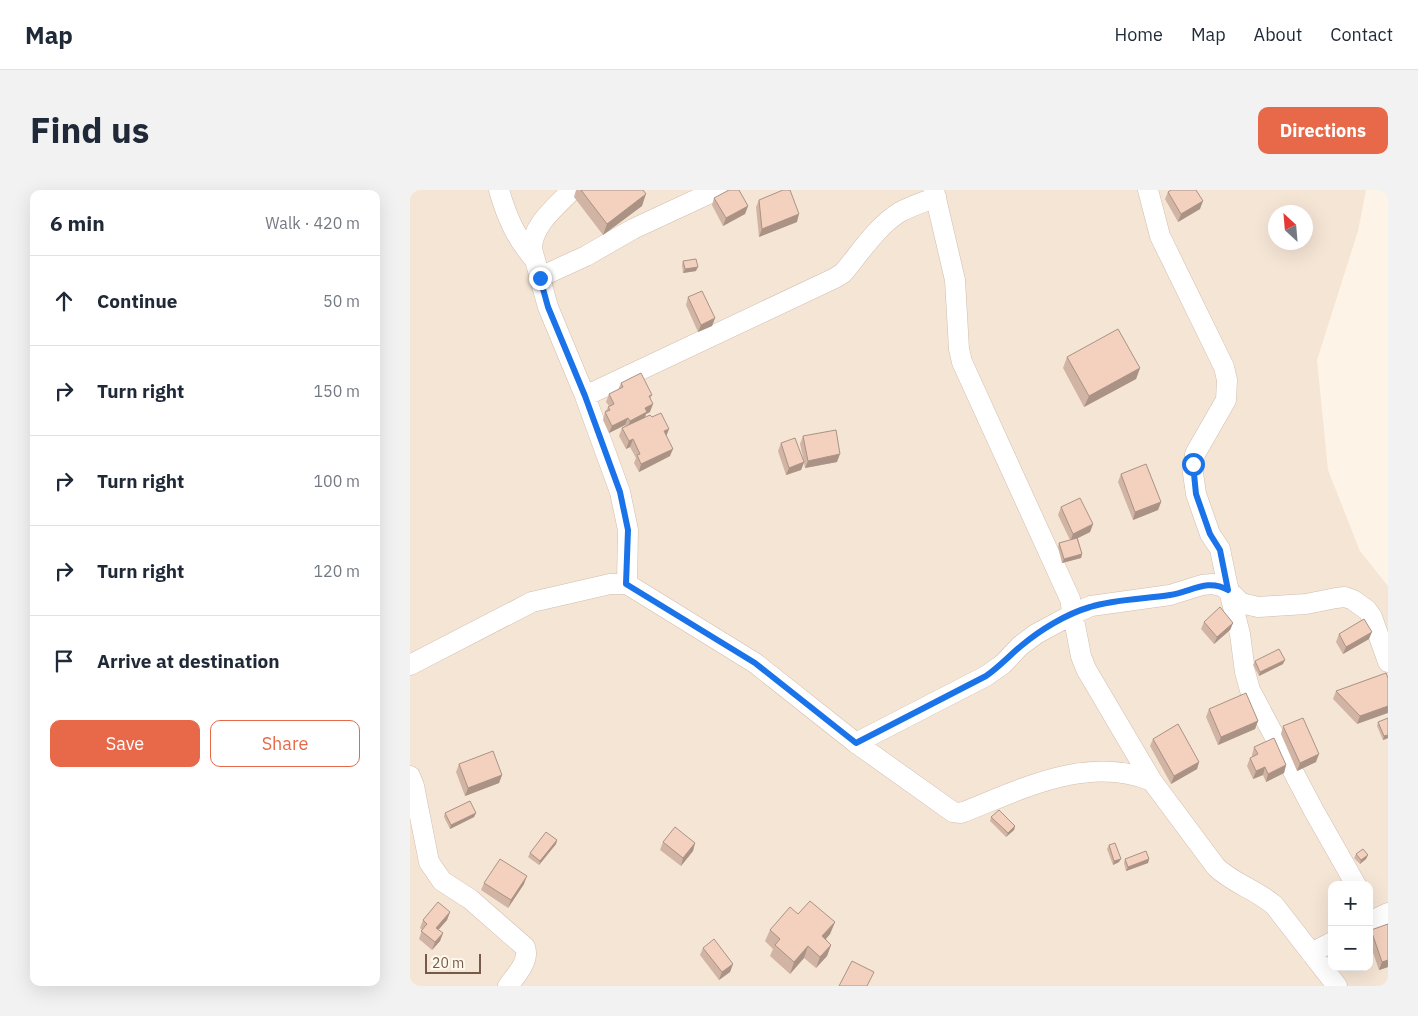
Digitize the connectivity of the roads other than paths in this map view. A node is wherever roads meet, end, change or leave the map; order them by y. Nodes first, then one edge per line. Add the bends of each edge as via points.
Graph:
1 (499, 190) edge
2 (572, 190) edge
3 (717, 190) edge
4 (1148, 190) edge
5 (935, 193) edge
6 (538, 269) junction
7 (585, 396) junction
8 (626, 584) junction
9 (1228, 590) junction
10 (1073, 614) junction
11 (1388, 662) edge
12 (410, 665) edge
13 (856, 743) junction
14 (410, 776) edge
15 (1152, 781) junction
16 (1354, 881) edge
17 (1328, 944) edge
18 (1311, 953) junction
19 (508, 986) edge
20 (1338, 986) edge

1 - 6 street via 514,232
2 - 6 street via 536,229 532,249
3 - 6 street via 633,229 586,256
4 - 9 street via 1160,236 1224,367 1227,380 1226,400 1195,454 1193,464 1196,494 1210,534 1220,550
5 - 7 street via 900,212 881,228 843,273 835,278
5 - 10 street via 955,280 962,362 1070,599
6 - 7 street via 548,307
7 - 8 street via 626,515
8 - 12 street via 610,584 532,602
8 - 13 street via 755,663
9 - 10 street via 1221,586 1202,585 1170,595 1091,606
9 - 11 street via 1241,603 1258,607 1306,604 1336,598 1353,600 1372,617
9 - 16 street via 1250,690
10 - 13 street via 1036,634 986,676
10 - 15 street via 1086,669
13 - 15 street via 953,812 961,813 1041,782 1089,772 1113,771
14 - 19 street via 433,870 442,881 470,899 525,947 524,964
15 - 18 street via 1216,867 1228,878 1264,896 1274,905
17 - 18 street
18 - 20 street

